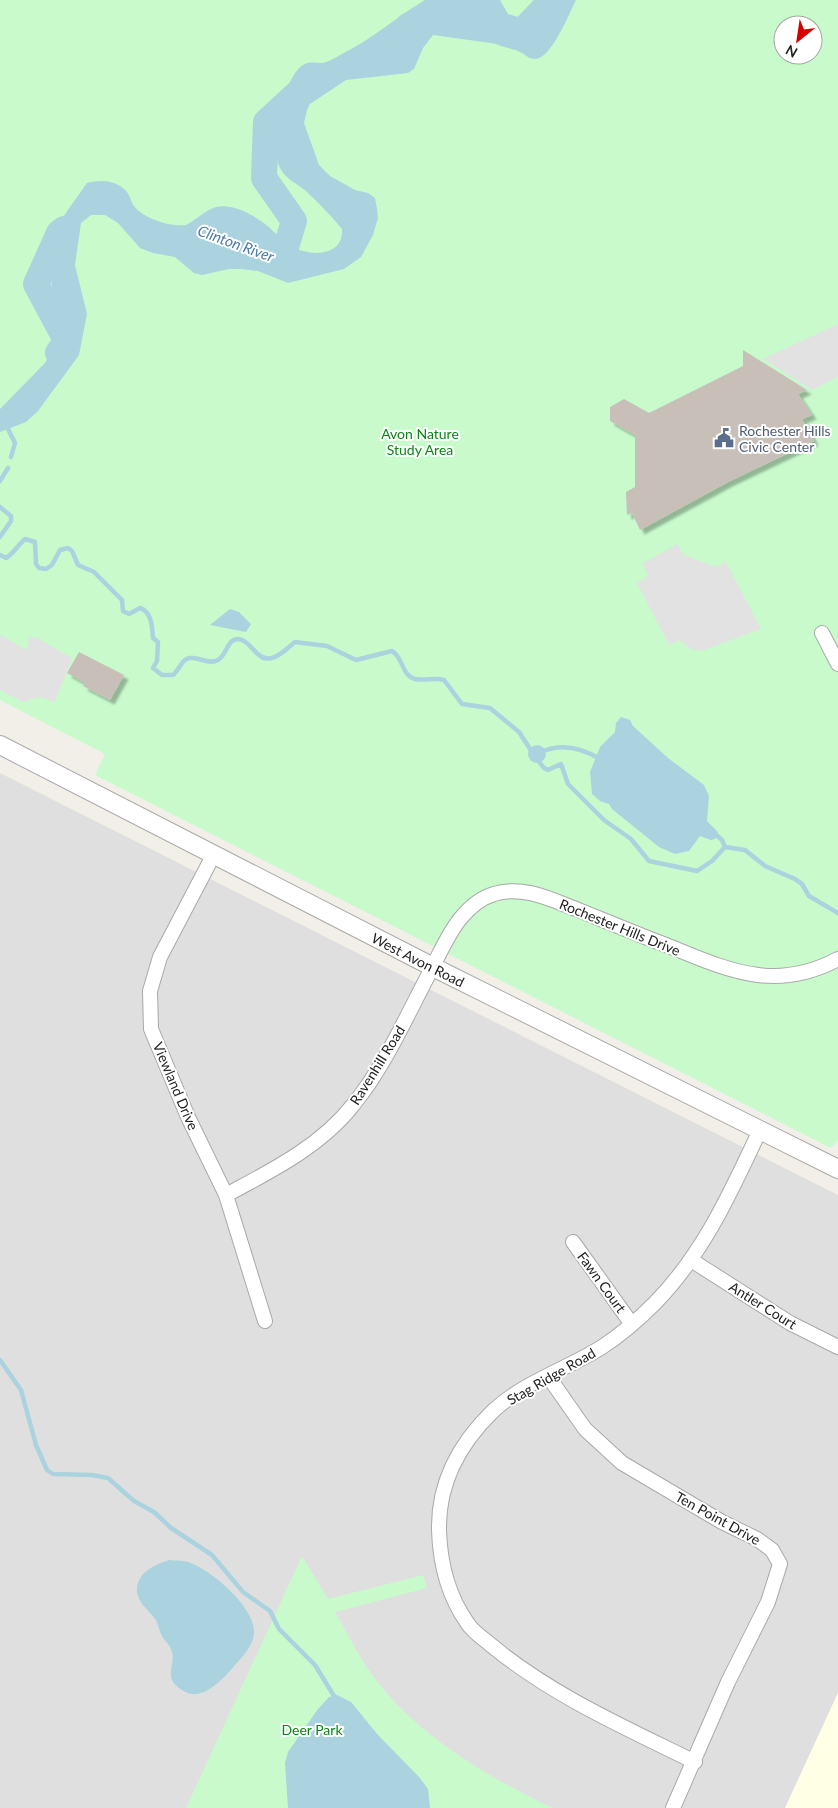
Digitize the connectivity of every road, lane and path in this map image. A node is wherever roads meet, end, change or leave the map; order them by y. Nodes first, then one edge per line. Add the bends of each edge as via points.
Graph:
1 (822, 634) dead end
2 (838, 664) edge
3 (0, 744) edge
4 (214, 854) junction
5 (838, 959) edge
6 (433, 967) junction
7 (760, 1130) junction
8 (838, 1169) edge
9 (226, 1195) junction
10 (573, 1242) dead end
11 (691, 1260) junction
12 (265, 1321) dead end
13 (632, 1323) junction
14 (838, 1347) edge
15 (548, 1376) junction
16 (695, 1762) junction
17 (673, 1808) edge

1 - 2 street
3 - 4 street, West Avon Road
4 - 6 street, West Avon Road
4 - 9 street, Viewland Drive via 160,957 150,991 151,1029
5 - 6 street, Rochester Hills Drive via 804,973 752,976 710,963 540,896 509,891 485,897 470,909 453,929
6 - 7 street, West Avon Road
6 - 9 street, Ravenhill Road via 383,1060 354,1105 320,1137 262,1176
7 - 8 street, West Avon Road
7 - 11 street, Stag Ridge Road via 720,1214
9 - 12 street, Viewland Drive
10 - 13 street, Fawn Court
11 - 13 street, Stag Ridge Road via 654,1304
11 - 14 street, Antler Court via 790,1323
13 - 15 street, Stag Ridge Road via 604,1346
15 - 16 street, Ten Point Drive via 585,1429 609,1453 722,1522 757,1539 772,1550 780,1564 768,1602 728,1682
15 - 16 street, Stag Ridge Road via 494,1410 466,1440 452,1464 442,1488 439,1520 444,1576 469,1626 504,1656 604,1717
16 - 17 street, Ten Point Drive

